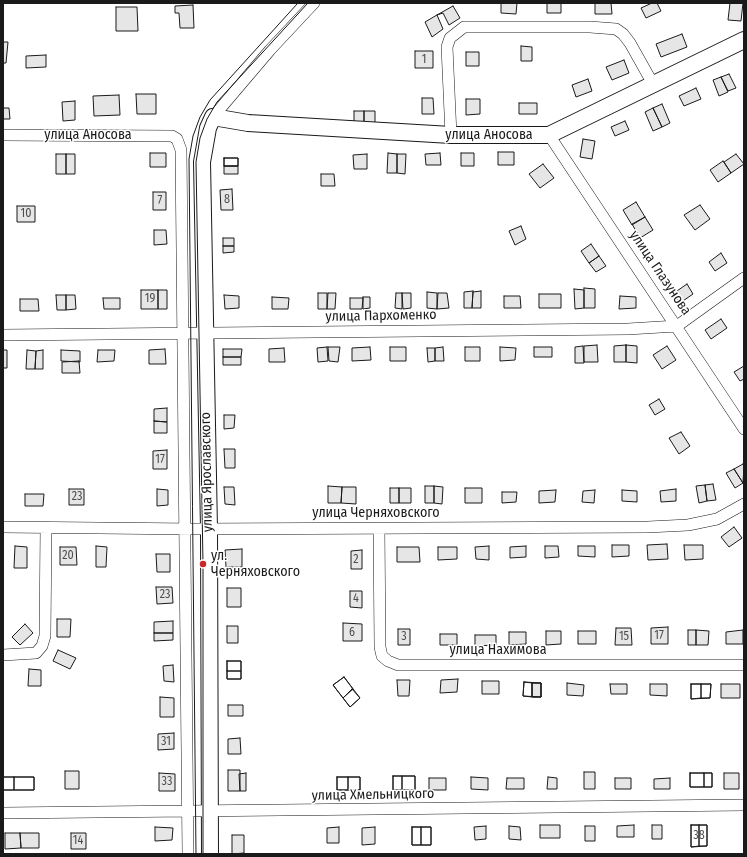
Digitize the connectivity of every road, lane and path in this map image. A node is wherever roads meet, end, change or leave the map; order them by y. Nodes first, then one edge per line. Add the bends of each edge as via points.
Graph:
1 (314, 3) edge
2 (744, 40) edge
3 (653, 84) junction
4 (213, 117) junction
5 (3, 135) edge
6 (451, 135) junction
7 (549, 135) junction
8 (744, 278) edge
9 (677, 326) junction
10 (182, 333) junction
11 (204, 333) junction
12 (3, 334) edge
13 (744, 429) edge
14 (744, 504) edge
15 (3, 527) edge
16 (46, 527) junction
17 (379, 528) junction
18 (184, 529) junction
19 (209, 529) junction
20 (3, 655) edge
21 (744, 666) edge
22 (744, 805) edge
23 (188, 812) junction
24 (210, 812) junction
25 (3, 813) edge
26 (188, 854) edge
27 (210, 854) edge

1 - 4 street
2 - 3 street, улица Аносова
3 - 6 street via 630,43 616,29 464,27 450,38 447,47
3 - 7 street, улица Аносова
4 - 6 street, улица Аносова via 248,123
4 - 11 street, улица Ярославского via 205,141 202,162
5 - 10 street, улица Аносова via 172,136 177,139 181,150
6 - 7 street, улица Аносова
7 - 9 street, улица Глазунова
8 - 9 street
9 - 11 street, улица Пархоменко via 628,329
9 - 13 street, улица Глазунова
10 - 11 street, улица Пархоменко
10 - 12 street, улица Пархоменко
10 - 18 street
11 - 19 street, улица Ярославского
14 - 17 street, улица Черняховского via 716,519 688,525
15 - 16 street, улица Черняховского
16 - 18 street, улица Черняховского
16 - 20 street via 45,636 42,646 36,653
17 - 19 street, улица Черняховского
17 - 21 street, улица Нахимова via 380,647 382,656 388,661 398,664
18 - 19 street, улица Черняховского
18 - 23 street
19 - 24 street, улица Ярославского
22 - 24 street, улица Хмельницкого
23 - 24 street, улица Хмельницкого
23 - 25 street, улица Хмельницкого
23 - 26 street
24 - 27 street, улица Ярославского

